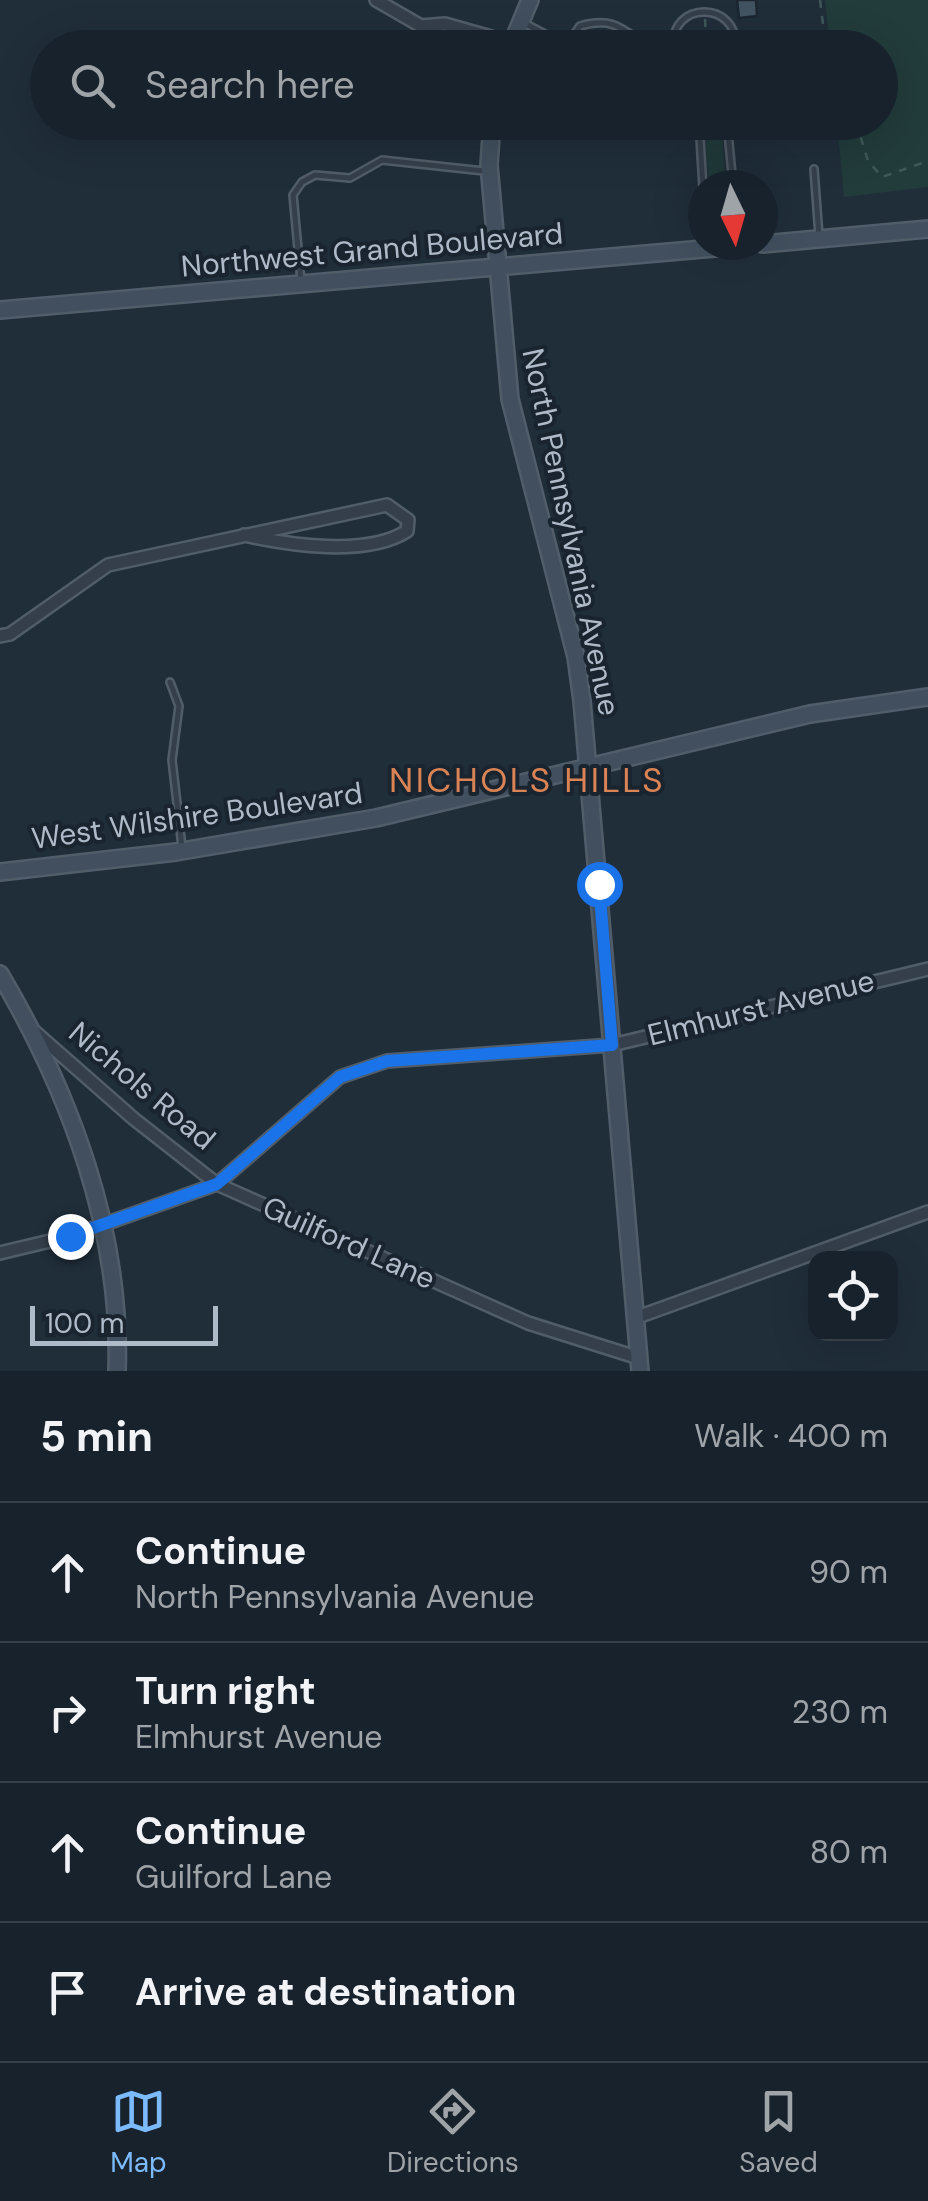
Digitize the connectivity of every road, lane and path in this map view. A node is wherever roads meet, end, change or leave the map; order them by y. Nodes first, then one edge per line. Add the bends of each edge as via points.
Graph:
1 (376, 0) edge
2 (530, 0) edge
3 (820, 0) edge
4 (704, 9) junction
5 (521, 22) junction
6 (421, 26) junction
7 (424, 30) edge
8 (464, 30) edge
9 (518, 30) edge
10 (538, 30) edge
11 (578, 30) edge
12 (628, 30) edge
13 (678, 30) edge
14 (705, 30) edge
15 (730, 30) edge
16 (824, 30) edge
17 (490, 140) edge
18 (700, 140) edge
19 (728, 140) edge
20 (862, 140) edge
21 (928, 162) edge
22 (814, 169) dead end
23 (702, 170) edge
24 (731, 170) edge
25 (489, 171) junction
26 (928, 229) edge
27 (820, 239) junction
28 (778, 243) edge
29 (688, 249) edge
30 (497, 268) junction
31 (301, 284) junction
32 (0, 310) edge
33 (244, 534) junction
34 (0, 636) edge
35 (170, 682) dead end
36 (928, 697) edge
37 (588, 766) junction
38 (182, 850) junction
39 (0, 872) edge
40 (928, 969) edge
41 (0, 974) edge
42 (33, 1030) junction
43 (612, 1045) junction
44 (217, 1184) junction
45 (928, 1212) edge
46 (105, 1222) junction
47 (0, 1254) edge
48 (635, 1318) junction
49 (640, 1365) edge
50 (117, 1371) edge

1 - 6 street
2 - 5 street
3 - 16 path
4 - 13 lane via 682,18
4 - 14 path
4 - 15 lane via 727,19
5 - 9 street
5 - 10 lane
6 - 7 street
6 - 8 street
11 - 12 lane via 605,24
17 - 25 street, North Pennsylvania Avenue
18 - 23 lane
19 - 24 lane
20 - 21 path via 882,178
22 - 27 lane
25 - 30 street, North Pennsylvania Avenue
25 - 31 lane via 389,159 350,178 309,178 293,195
26 - 27 street
27 - 28 street
29 - 30 street, Northwest Grand Boulevard
30 - 31 street, Northwest Grand Boulevard
30 - 37 street, North Pennsylvania Avenue via 510,399 576,657
31 - 32 street, Northwest Grand Boulevard
33 - 33 street via 334,546 394,539 407,531 408,520 387,505
33 - 34 street via 108,565
35 - 38 lane via 179,706 172,760
36 - 37 street, West Wilshire Boulevard via 810,714
37 - 38 street, West Wilshire Boulevard via 376,818
37 - 43 street, North Pennsylvania Avenue
38 - 39 street, West Wilshire Boulevard
40 - 43 street, Elmhurst Avenue
41 - 42 street, Nichols Road
42 - 44 street, Nichols Road
42 - 46 street, Nichols Road
43 - 44 street, Elmhurst Avenue via 387,1061 340,1077
43 - 48 street, North Pennsylvania Avenue
44 - 46 street
44 - 49 street, Guilford Lane via 528,1323
45 - 48 street
46 - 47 street
46 - 50 street, Nichols Road via 116,1293
48 - 49 street, North Pennsylvania Avenue

